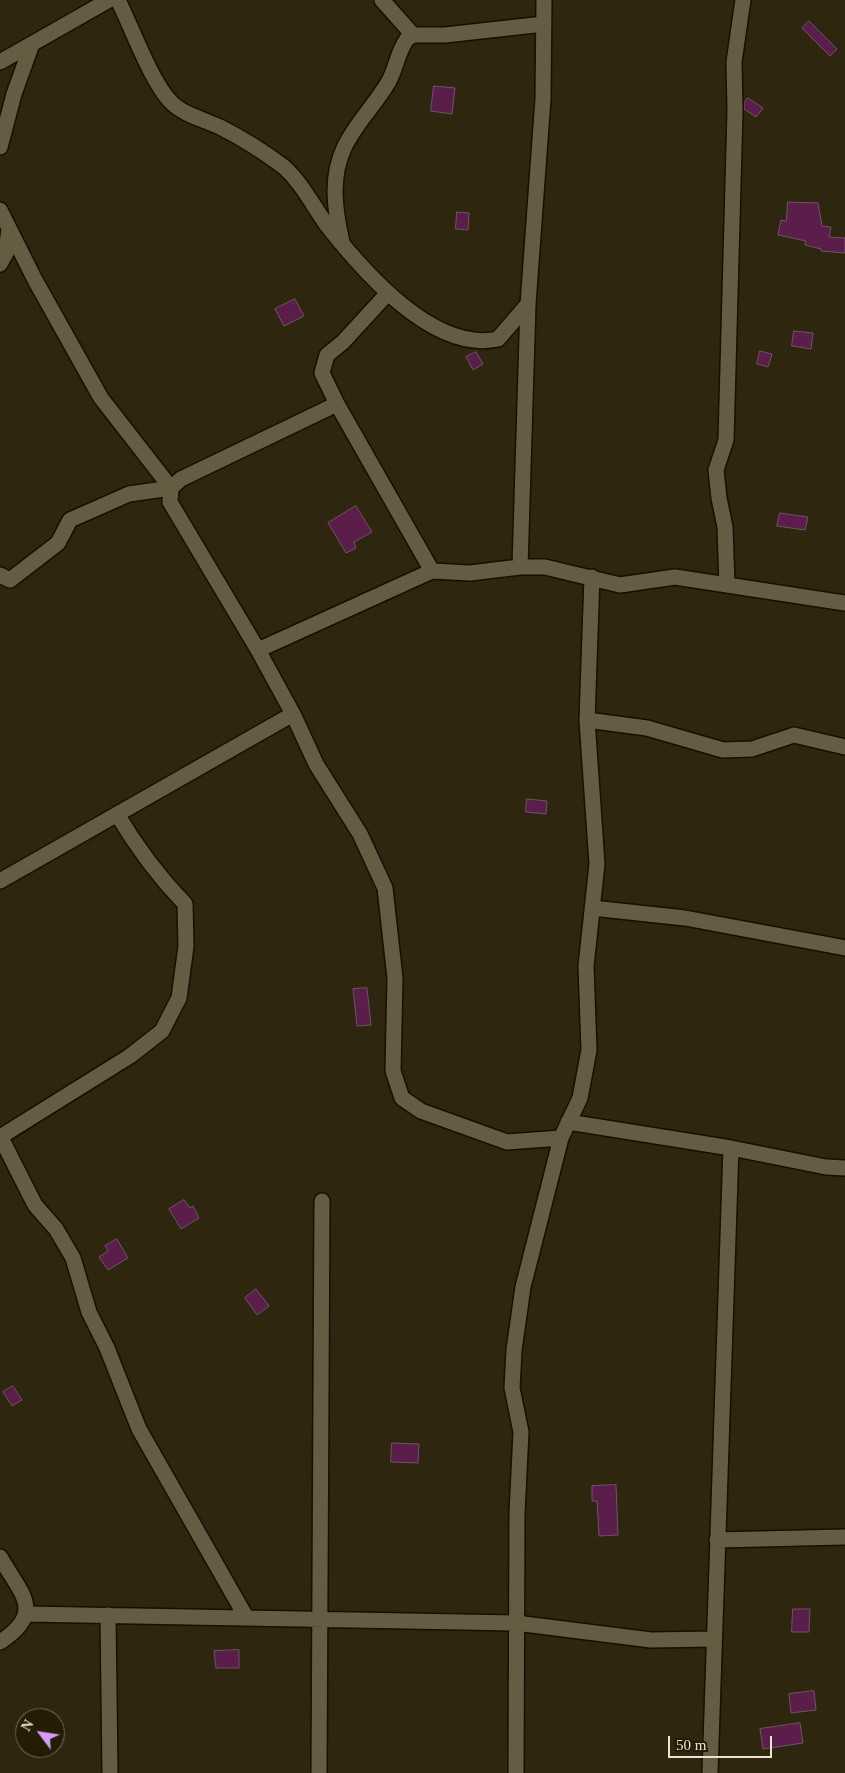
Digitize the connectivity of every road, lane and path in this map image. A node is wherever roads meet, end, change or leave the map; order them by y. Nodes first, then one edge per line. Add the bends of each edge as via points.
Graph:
1 (109, 0) edge
2 (118, 0) edge
3 (382, 0) edge
4 (544, 0) edge
5 (743, 0) edge
6 (544, 24) junction
7 (413, 35) junction
8 (32, 44) junction
9 (0, 62) edge
10 (0, 147) edge
11 (0, 210) edge
12 (9, 228) junction
13 (342, 243) junction
14 (0, 264) edge
15 (387, 294) junction
16 (528, 304) junction
17 (337, 404) junction
18 (171, 488) junction
19 (520, 567) junction
20 (432, 571) junction
21 (0, 575) edge
22 (592, 577) junction
23 (727, 585) junction
24 (845, 602) edge
25 (258, 650) junction
26 (293, 714) junction
27 (587, 720) junction
28 (845, 747) edge
29 (117, 814) junction
30 (0, 881) edge
31 (592, 908) junction
32 (845, 948) edge
33 (568, 1122) junction
34 (0, 1136) edge
35 (561, 1138) junction
36 (731, 1148) junction
37 (845, 1168) edge
38 (322, 1201) dead end
39 (845, 1537) edge
40 (717, 1540) junction
41 (0, 1557) edge
42 (26, 1614) junction
43 (108, 1615) junction
44 (246, 1617) junction
45 (319, 1618) junction
46 (516, 1624) junction
47 (713, 1639) junction
48 (0, 1642) edge
49 (110, 1773) edge
50 (319, 1773) edge
51 (516, 1773) edge
52 (710, 1773) edge

1 - 8 street
2 - 13 street via 151,72 171,102 245,141 286,170 300,184
3 - 7 street
4 - 6 street
5 - 23 street via 734,62 726,440 716,470 725,527
6 - 7 street via 445,35
6 - 16 street
7 - 13 street via 404,44 390,80 344,147 335,182
8 - 9 street
8 - 10 street
11 - 12 street
12 - 14 street via 6,252
12 - 18 street via 101,398
13 - 15 street
15 - 16 street via 446,333 479,342 498,339
15 - 17 street via 327,355 322,373
16 - 19 street
17 - 18 street via 182,479
17 - 20 street
18 - 21 street via 129,494 70,520 58,543 30,566 10,580
18 - 25 street via 170,502
19 - 20 street via 470,573
19 - 22 street via 554,568
20 - 25 street
22 - 23 street via 620,585 674,577
22 - 27 street
23 - 24 street
25 - 26 street
26 - 29 street
26 - 35 street via 316,764 360,834 385,888 395,978 393,1071 402,1098 421,1111 507,1142
27 - 28 street via 647,728 723,750 752,748 794,735
27 - 31 street via 597,864
29 - 30 street
29 - 34 street via 137,848 185,904 186,946 179,998 162,1031 137,1051
31 - 32 street via 685,918
31 - 33 street via 586,966 589,1050 580,1098
33 - 35 street
33 - 36 street
34 - 44 street via 36,1205 56,1229 73,1258 89,1312 139,1429
35 - 46 street via 523,1287 514,1350 512,1388 520,1432
36 - 37 street
36 - 40 street
38 - 45 street
39 - 40 street
40 - 47 street
41 - 42 street via 25,1598
42 - 43 street
42 - 48 street via 22,1624
43 - 44 street
43 - 49 street
44 - 45 street
45 - 46 street
45 - 50 street
46 - 47 street via 651,1640
46 - 51 street
47 - 52 street

